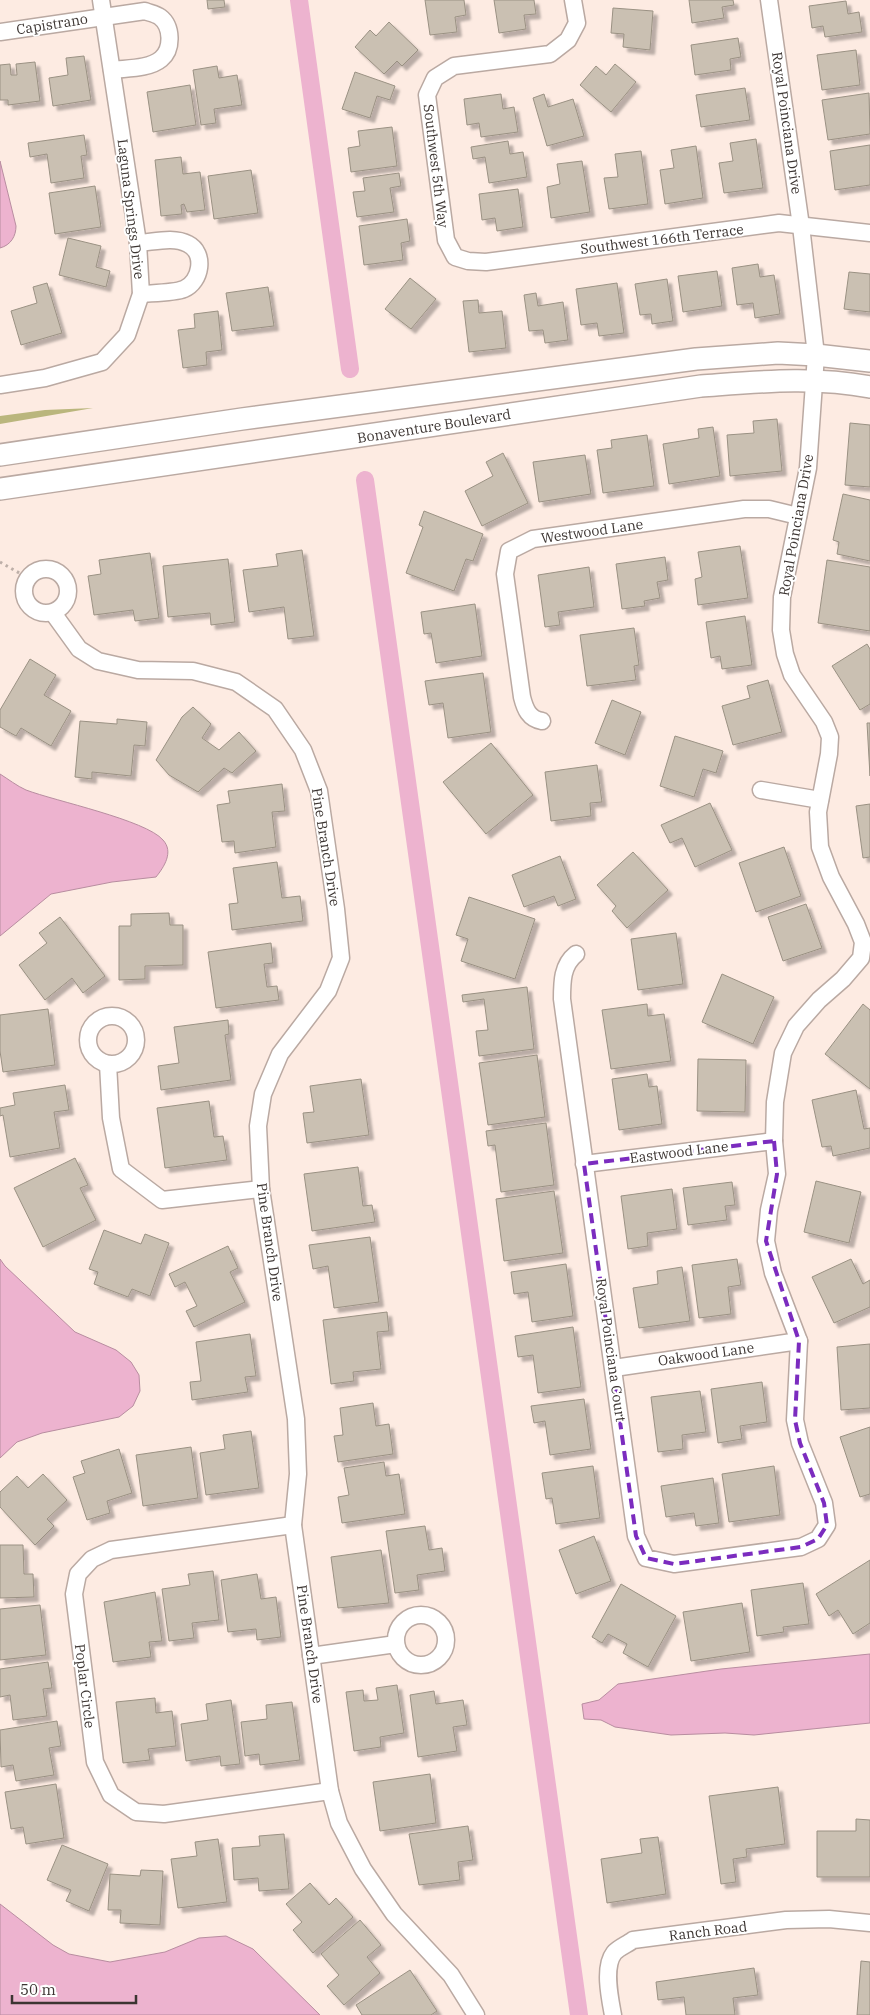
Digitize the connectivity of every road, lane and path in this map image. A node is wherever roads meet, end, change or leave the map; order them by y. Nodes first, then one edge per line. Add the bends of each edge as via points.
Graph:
1 (101, 0) edge
2 (572, 0) edge
3 (769, 0) edge
4 (104, 16) junction
5 (0, 32) edge
6 (112, 70) junction
7 (801, 226) junction
8 (870, 233) edge
9 (138, 244) junction
10 (455, 257) joint
11 (142, 294) junction
12 (816, 355) junction
13 (870, 361) edge
14 (813, 381) junction
15 (0, 386) edge
16 (870, 387) edge
17 (0, 455) edge
18 (0, 489) edge
19 (798, 516) junction
20 (0, 562) edge
21 (28, 578) junction
22 (53, 612) junction
23 (542, 721) dead end
24 (761, 790) dead end
25 (820, 800) junction
26 (576, 954) dead end
27 (108, 1064) dead end
28 (774, 1140) junction
29 (584, 1164) junction
30 (261, 1189) junction
31 (799, 1341) junction
32 (614, 1368) junction
33 (827, 1524) joint
34 (293, 1525) junction
35 (396, 1644) dead end
36 (311, 1656) junction
37 (330, 1791) junction
38 (870, 1923) edge
39 (476, 2015) edge
40 (614, 2015) edge

1 - 4 street, Laguna Springs Drive
2 - 10 street, Southwest 5th Way via 576,23 568,40 550,54 454,66 435,78 427,95 446,240
3 - 7 street, Royal Poinciana Drive
4 - 5 street, Capistrano
4 - 6 street, Laguna Springs Drive
4 - 6 street via 146,11 160,16 170,37 162,58 144,66
6 - 9 street, Laguna Springs Drive
7 - 8 street, Southwest 166th Terrace
7 - 10 street, Southwest 166th Terrace via 779,223 486,262
7 - 12 street, Royal Poinciana Drive
9 - 11 street, Laguna Springs Drive
9 - 11 street via 173,240 190,244 198,254 200,267 196,279 185,289
11 - 15 street, Laguna Springs Drive via 127,335 102,362
12 - 13 main road
12 - 14 street, Royal Poinciana Drive
12 - 17 main road via 778,353 696,359
14 - 16 main road, Bonaventure Boulevard
14 - 18 main road, Bonaventure Boulevard via 701,386
14 - 19 street, Royal Poinciana Drive via 808,468
19 - 23 street, Westwood Lane via 769,509 744,509 533,539 509,551 504,574 522,697 527,712 532,718
19 - 25 street, Royal Poinciana Drive via 782,597 781,630 792,675 824,722 830,737
20 - 21 path
21 - 22 street via 24,592 28,605 40,613
21 - 22 street via 46,569 64,578 68,598
22 - 30 street, Pine Branch Drive via 79,649 98,661 138,670 193,672 236,682 275,709 303,750 319,790 341,958 328,991 280,1054 263,1094 258,1126
24 - 25 street
25 - 28 street, Royal Poinciana Drive via 820,847 834,884 863,942 861,958 796,1026 783,1053 775,1102
26 - 29 street, Royal Poinciana Court via 564,971 562,999
27 - 30 street via 111,1118 121,1169 162,1200
28 - 29 street, Eastwood Lane
28 - 31 street, Royal Poinciana Drive via 777,1174 766,1241 773,1273
29 - 32 street, Royal Poinciana Court
30 - 34 street, Pine Branch Drive via 296,1419 298,1474
31 - 32 street, Oakwood Lane
31 - 33 street, Royal Poinciana Drive via 795,1420 800,1444 824,1503
32 - 33 street, Royal Poinciana Court via 636,1536 646,1558 674,1564 800,1548 818,1539
34 - 36 street, Pine Branch Drive
34 - 37 street, Poplar Circle via 111,1550 92,1559 78,1574 74,1594 95,1762 111,1795 136,1812 164,1814
35 - 36 street
36 - 37 street, Pine Branch Drive
37 - 39 street, Pine Branch Drive via 339,1822 363,1869 394,1914 451,1974
38 - 40 street, Ranch Road via 829,1919 786,1920 633,1940 613,1954 608,1973

